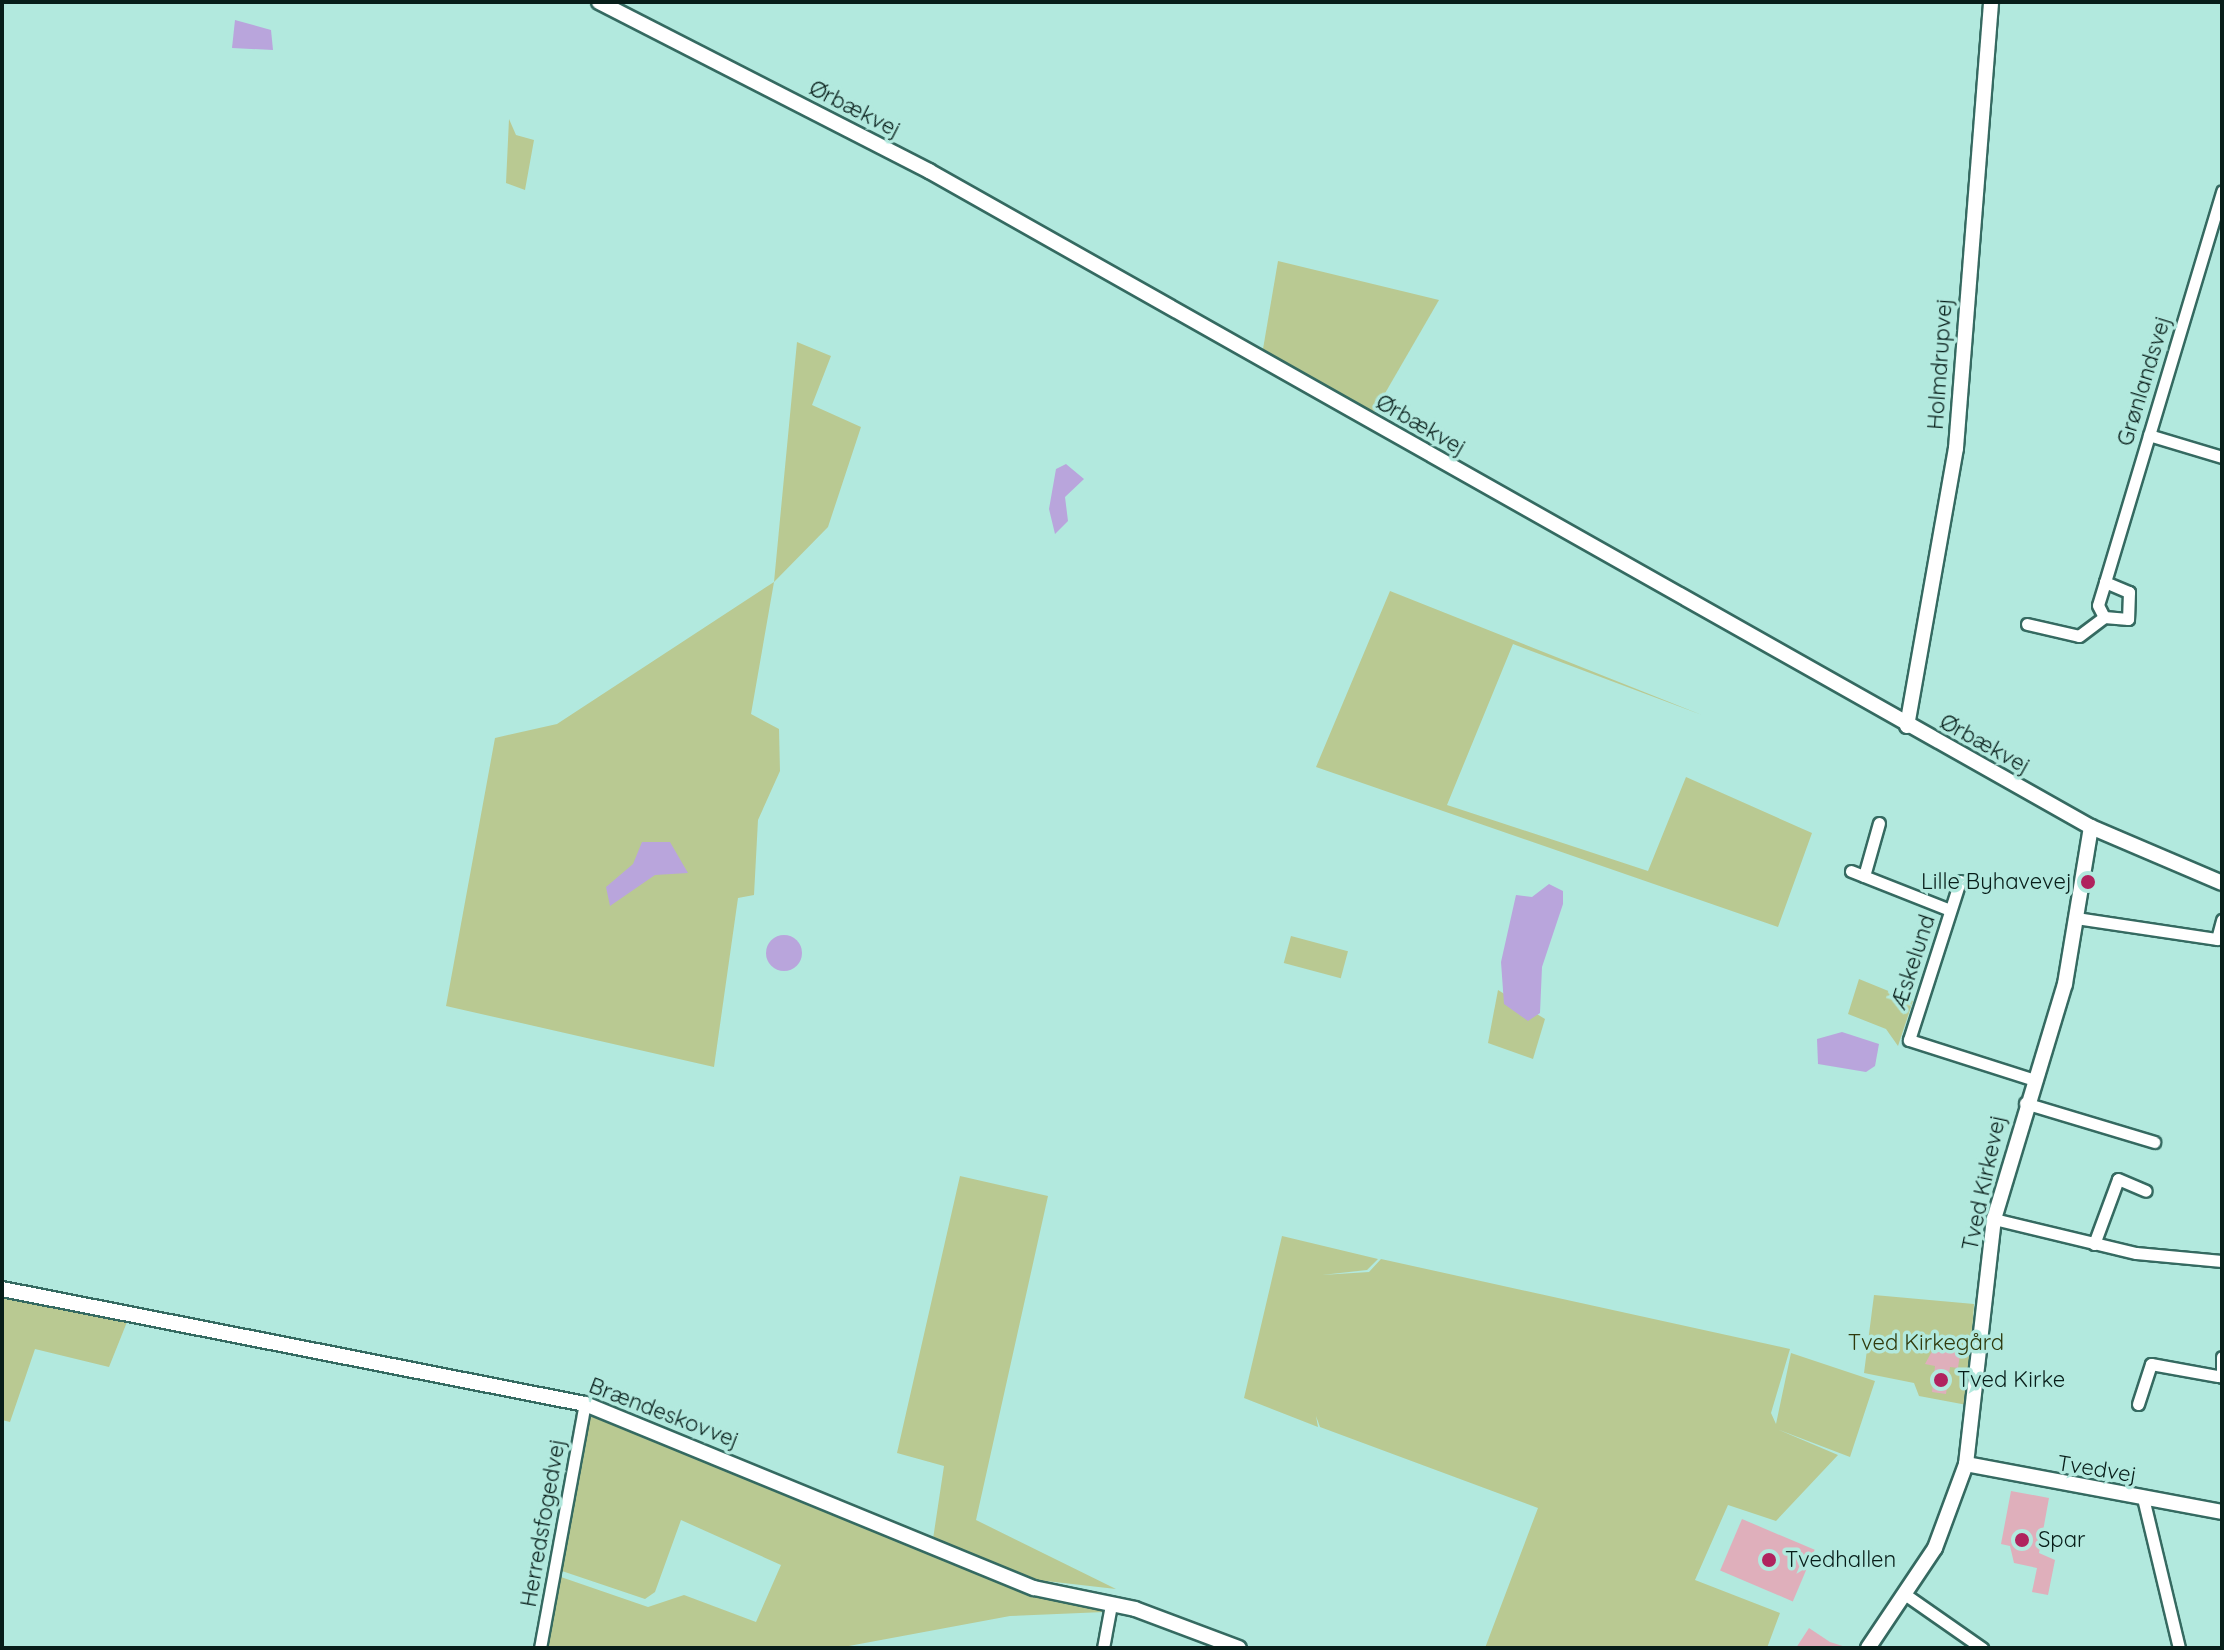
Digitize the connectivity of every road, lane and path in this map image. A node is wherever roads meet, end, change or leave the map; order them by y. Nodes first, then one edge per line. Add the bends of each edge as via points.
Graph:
1 (599, 2) edge
2 (1991, 2) edge
3 (2221, 197) edge
4 (2149, 435) junction
5 (2222, 457) edge
6 (2105, 582) junction
7 (2104, 617) junction
8 (2027, 624) dead end
9 (1907, 726) junction
10 (1879, 823) dead end
11 (2091, 827) junction
12 (1851, 871) dead end
13 (1864, 876) junction
14 (1960, 881) dead end
15 (2222, 883) edge
16 (1950, 910) junction
17 (2076, 918) junction
18 (2222, 920) edge
19 (2031, 1079) junction
20 (2024, 1103) junction
21 (2154, 1142) dead end
22 (2146, 1191) dead end
23 (1994, 1219) junction
24 (2094, 1244) junction
25 (2222, 1261) edge
26 (2, 1289) edge
27 (2222, 1357) edge
28 (2220, 1377) edge
29 (585, 1404) junction
30 (2138, 1404) dead end
31 (1966, 1464) junction
32 (2143, 1498) junction
33 (2222, 1512) edge
34 (1906, 1595) junction
35 (1111, 1605) junction
36 (540, 1648) edge
37 (1103, 1648) edge
38 (1239, 1648) edge
39 (1868, 1648) edge
40 (1982, 1648) edge
41 (2179, 1648) edge

1 - 9 street, Ørbækvej via 942,179
2 - 9 street, Holmdrupvej via 1956,448
3 - 4 street, Grønlandsvej
4 - 5 street
4 - 6 street, Grønlandsvej
6 - 7 street, Grønlandsvej via 2098,605
6 - 7 street via 2134,600 2128,619
7 - 8 street via 2079,636
9 - 11 street, Ørbækvej
10 - 13 street
11 - 15 street, Ørbækvej
11 - 17 street, Tved Kirkevej
12 - 13 street, Æskelund
13 - 16 street, Æskelund
14 - 16 street, Æskelund
16 - 19 street, Æskelund via 1909,1040
17 - 18 street via 2217,939
17 - 19 street, Tved Kirkevej via 2065,984
19 - 20 street, Tved Kirkevej
20 - 21 street, Tved Kirkevej
20 - 23 street, Tved Kirkevej
22 - 24 street via 2118,1179
23 - 24 street
23 - 31 street, Tved Kirkevej
24 - 25 street
26 - 29 street, Brændeskovvej
27 - 28 street
28 - 30 street via 2151,1364
29 - 35 street, Brændeskovvej via 1034,1588
29 - 36 street, Herredsfogedvej
31 - 32 street, Tvedvej
31 - 34 street, Tved Kirkevej via 1948,1523
32 - 33 street, Tvedvej
32 - 41 street
34 - 39 street, Tved Kirkevej
34 - 40 street
35 - 37 street
35 - 38 street, Brændeskovvej

